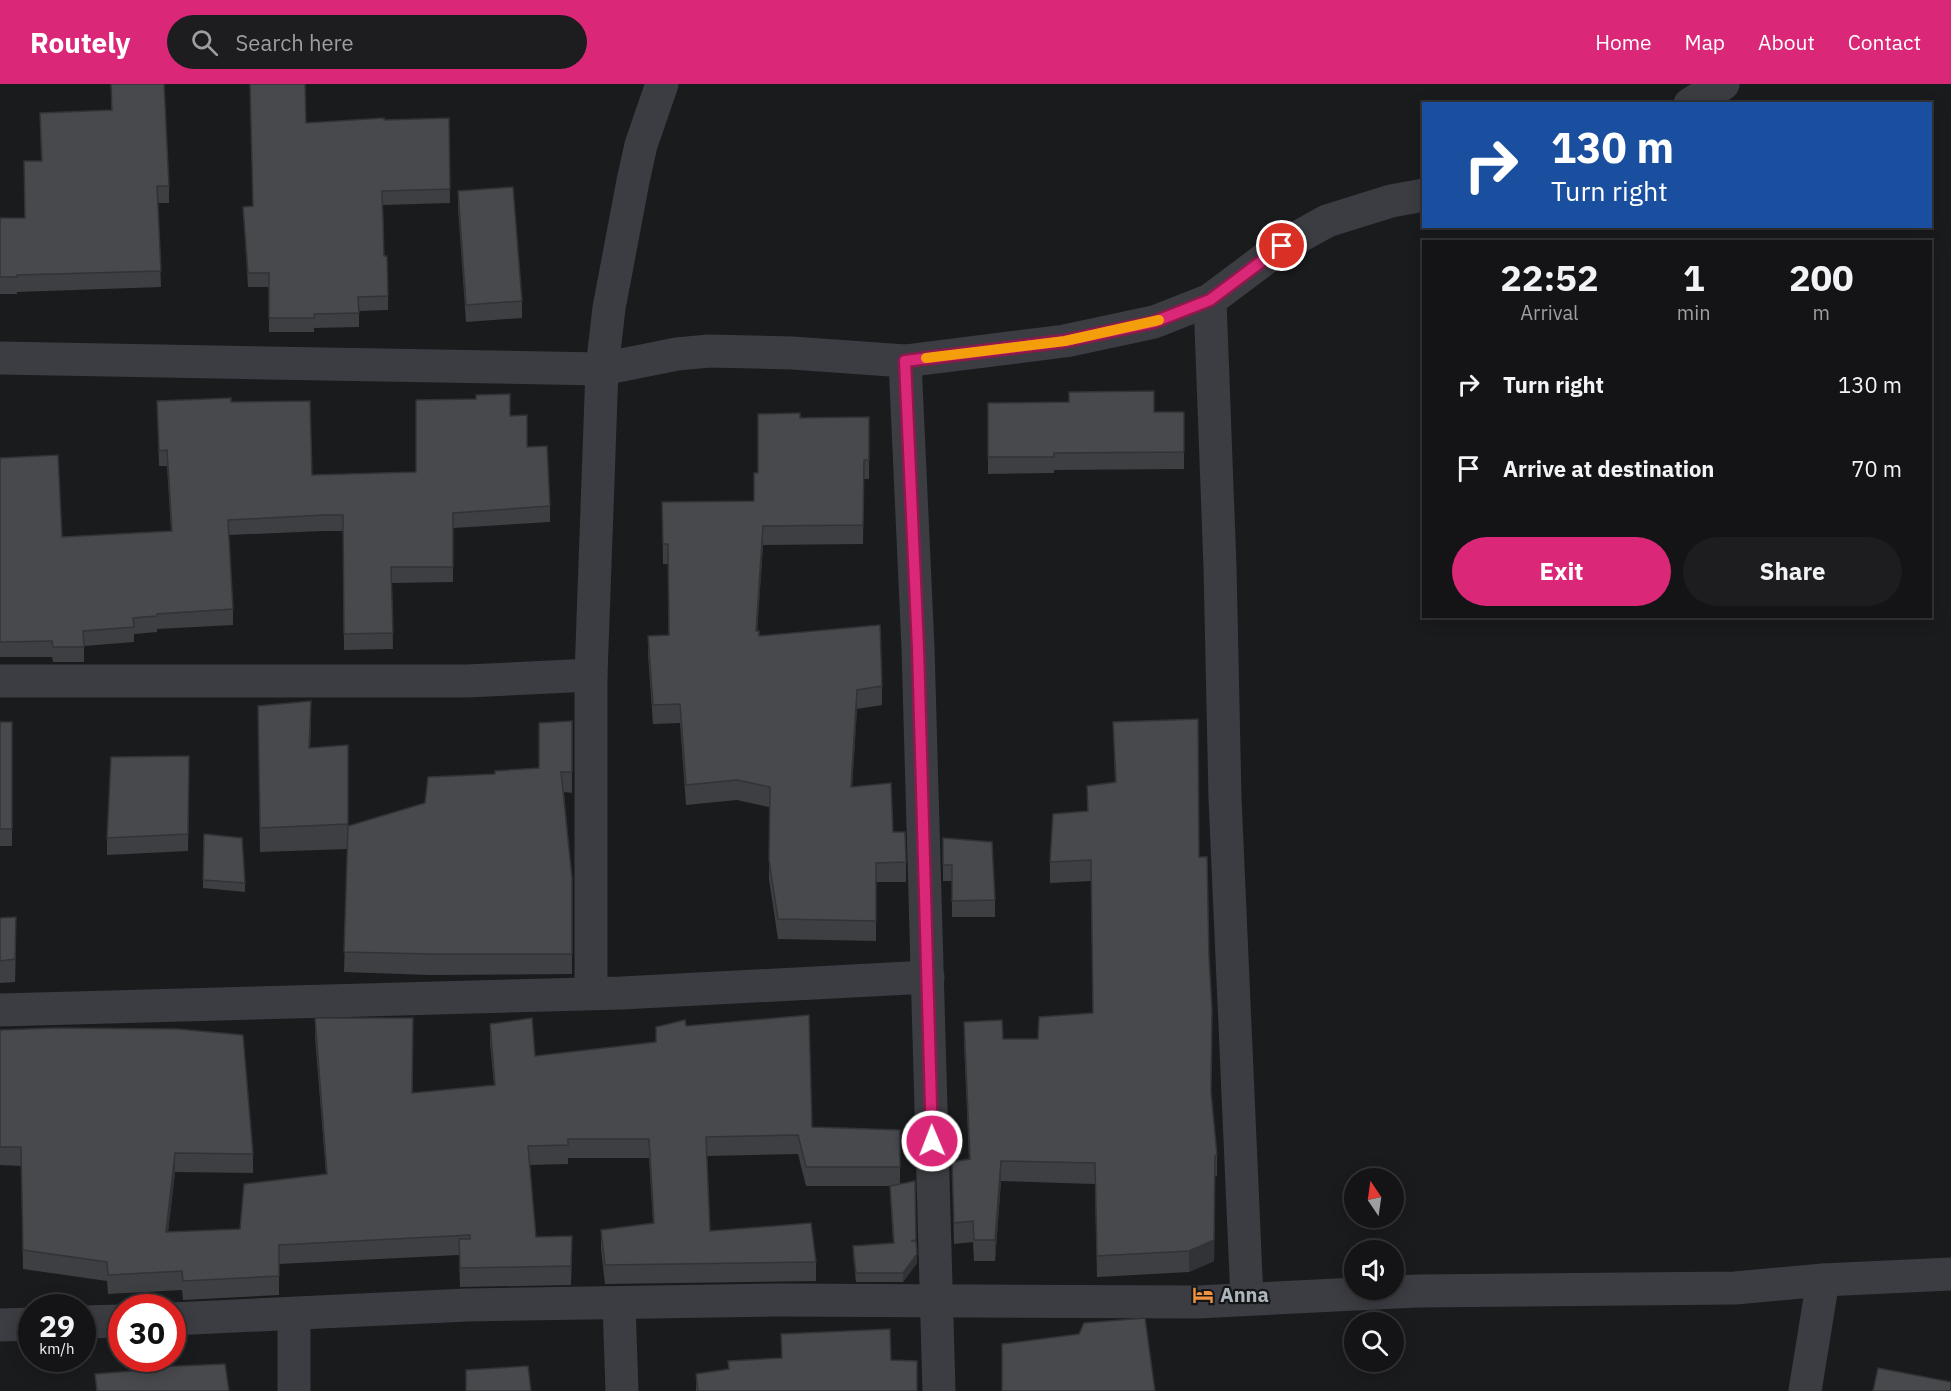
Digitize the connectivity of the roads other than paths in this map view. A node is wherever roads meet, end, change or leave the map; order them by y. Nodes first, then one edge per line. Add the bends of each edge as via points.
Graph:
1 (662, 84) edge
2 (1723, 84) edge
3 (1693, 102) edge
4 (1422, 195) edge
5 (1210, 300) junction
6 (0, 358) edge
7 (905, 361) junction
8 (602, 369) junction
9 (591, 675) junction
10 (0, 681) edge
11 (928, 977) junction
12 (591, 993) junction
13 (0, 1010) edge
14 (1951, 1274) edge
15 (1823, 1280) junction
16 (1247, 1299) junction
17 (936, 1302) junction
18 (619, 1304) junction
19 (294, 1314) junction
20 (186, 1318) edge
21 (18, 1324) edge
22 (0, 1325) edge
23 (294, 1391) edge
24 (622, 1391) edge
25 (939, 1391) edge
26 (1805, 1391) edge

1 - 8 street via 633,180
2 - 3 street
4 - 5 street via 1328,221 1282,246
5 - 7 street via 1154,322 1065,341
5 - 16 street via 1225,798
6 - 8 street
7 - 8 street via 709,351
7 - 11 street
8 - 9 street
9 - 10 street via 467,681
9 - 12 street
11 - 12 street
11 - 17 street
12 - 13 street
14 - 15 street
15 - 16 street via 1735,1288 1417,1291
15 - 26 street
16 - 17 street
17 - 18 street via 776,1300
17 - 25 street
18 - 19 street via 467,1305
18 - 24 street
19 - 20 street
19 - 23 street
21 - 22 street

